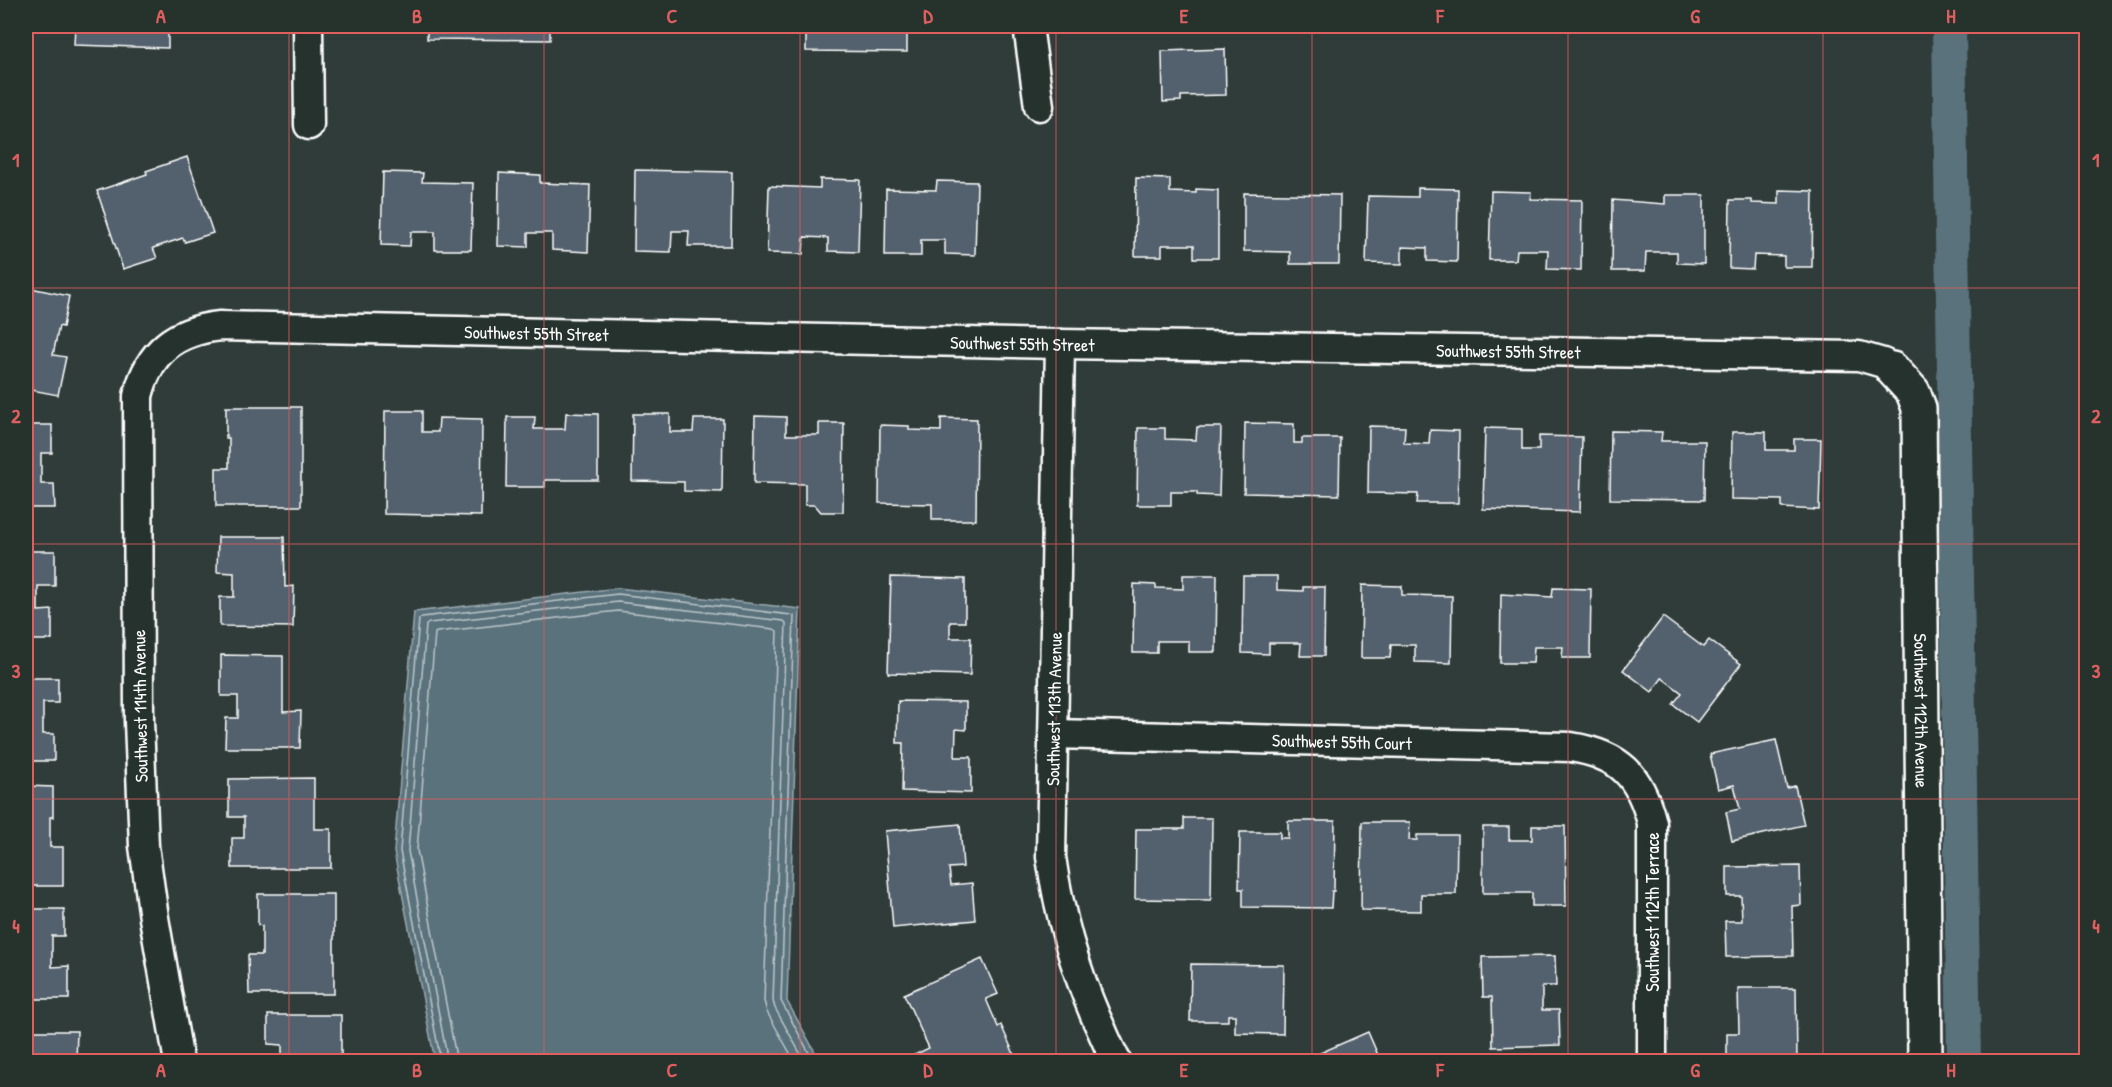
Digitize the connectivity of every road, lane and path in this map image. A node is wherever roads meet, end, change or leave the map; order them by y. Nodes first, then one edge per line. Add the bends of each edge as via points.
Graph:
1 (308, 26) edge
2 (1028, 26) edge
3 (1039, 106) dead end
4 (309, 125) dead end
5 (1060, 344) junction
6 (159, 352) joint
7 (1892, 369) joint
8 (1054, 734) junction
9 (1625, 769) joint
10 (178, 1062) edge
11 (1117, 1062) edge
12 (1652, 1062) edge
13 (1925, 1062) edge

1 - 4 street
2 - 3 street
5 - 6 street, Southwest 55th Street via 220,326 187,333
5 - 7 street, Southwest 55th Street via 1859,356
5 - 8 street, Southwest 113th Avenue
6 - 10 street, Southwest 114th Avenue via 138,396 140,732 144,846
7 - 13 street, Southwest 112th Avenue via 1913,392 1919,408
8 - 9 street, Southwest 55th Court via 1571,747 1607,756
8 - 11 street, Southwest 113th Avenue via 1051,857 1057,901 1088,1000
9 - 12 street, Southwest 112th Terrace via 1639,787 1652,823

